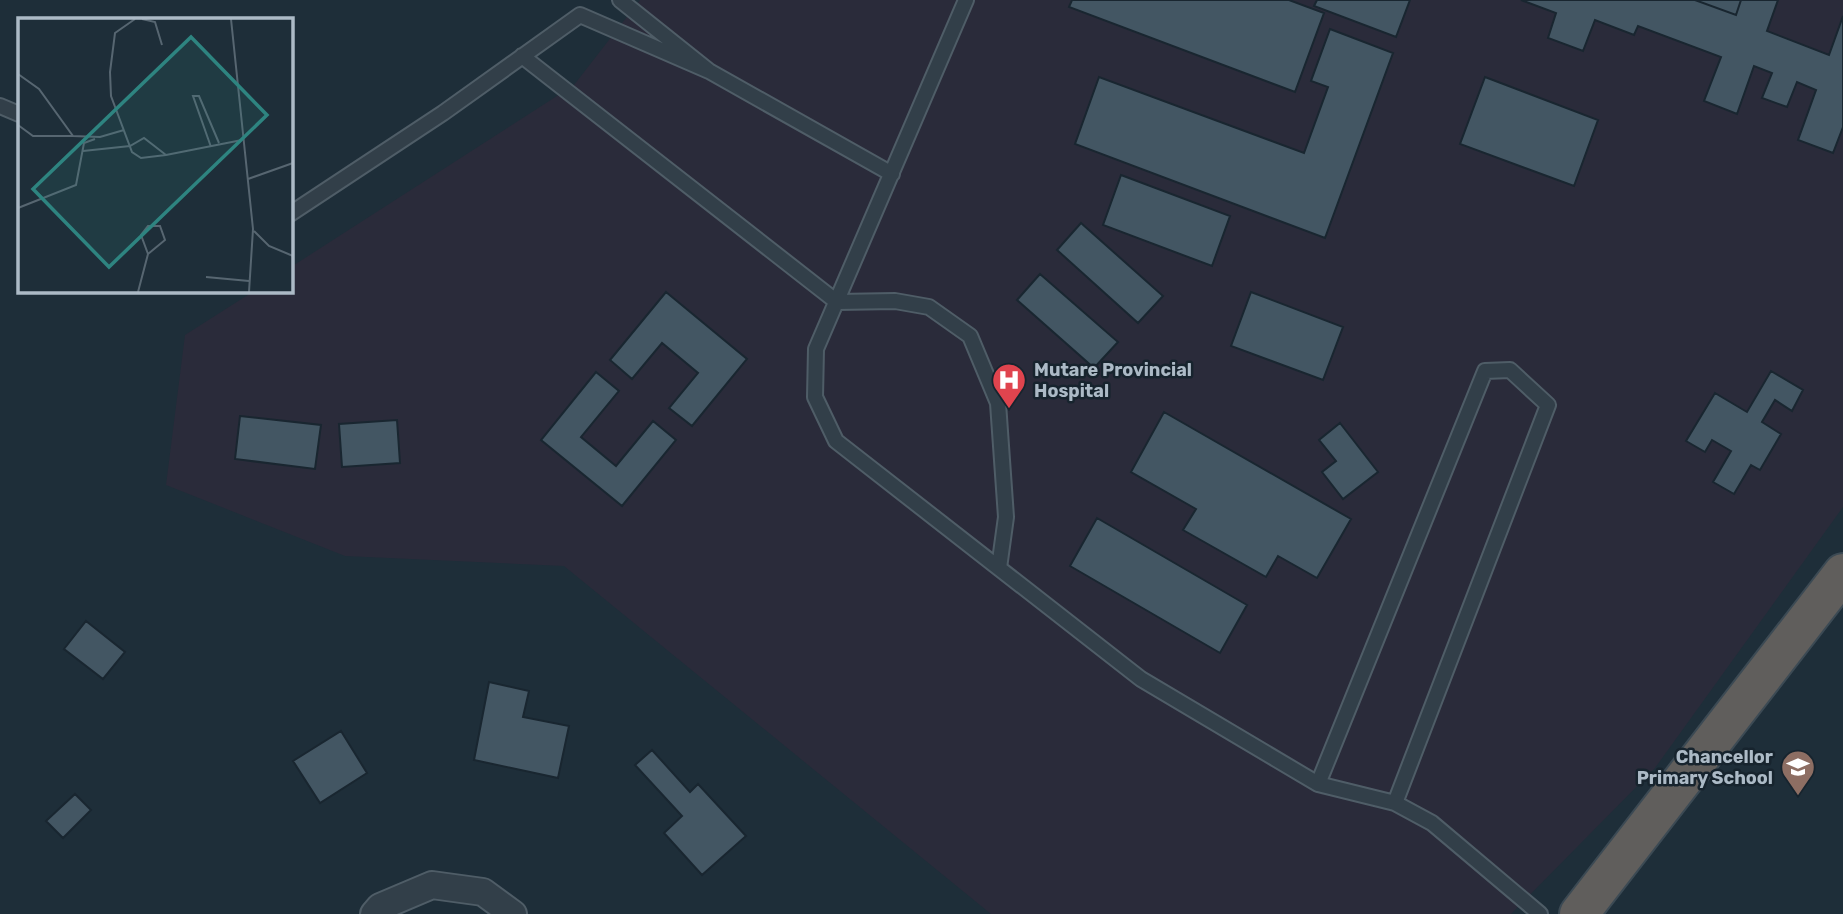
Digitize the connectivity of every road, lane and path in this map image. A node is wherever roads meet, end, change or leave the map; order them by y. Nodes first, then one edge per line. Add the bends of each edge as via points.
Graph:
1 (620, 0) edge
2 (966, 0) edge
3 (522, 56) junction
4 (709, 71) junction
5 (0, 106) edge
6 (18, 114) edge
7 (892, 174) junction
8 (292, 214) edge
9 (837, 302) junction
10 (999, 568) junction
11 (1843, 573) edge
12 (1318, 784) junction
13 (1395, 803) junction
14 (374, 914) edge
15 (513, 914) edge
16 (1540, 914) edge
17 (1579, 914) edge

1 - 4 lane
2 - 7 lane
3 - 4 lane via 580,15
3 - 8 lane
3 - 9 lane
4 - 7 lane
5 - 6 lane
7 - 9 lane
9 - 10 lane via 816,349 815,397 836,441
9 - 10 lane via 895,301 929,307 970,336 998,403 1006,517
10 - 12 lane via 1142,679
11 - 17 highway
12 - 13 lane
12 - 13 lane via 1485,371 1510,370 1548,405
13 - 16 lane via 1432,823
14 - 15 street via 380,907 432,885 482,892

